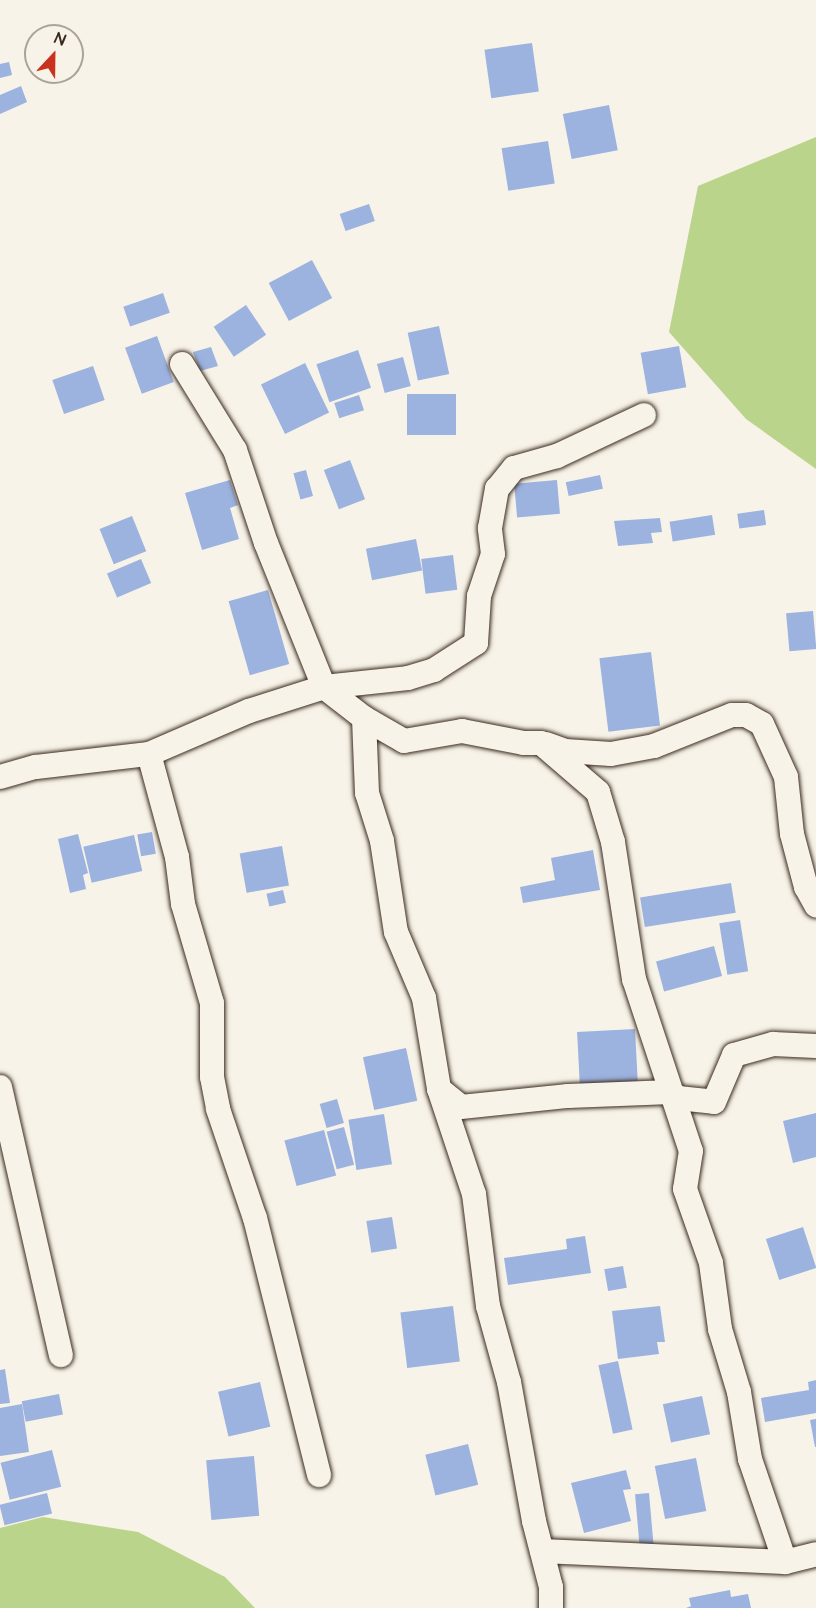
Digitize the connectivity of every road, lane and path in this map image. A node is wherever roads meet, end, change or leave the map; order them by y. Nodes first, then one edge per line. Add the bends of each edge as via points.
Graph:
1 (182, 364) dead end
2 (644, 415) dead end
3 (324, 687) junction
4 (364, 718) junction
5 (541, 742) junction
6 (149, 754) junction
7 (0, 777) edge
8 (816, 905) edge
9 (816, 1046) edge
10 (0, 1087) edge
11 (439, 1089) junction
12 (671, 1092) junction
13 (61, 1355) dead end
14 (319, 1475) dead end
15 (542, 1551) junction
16 (816, 1554) edge
17 (785, 1562) junction
18 (551, 1608) edge

1 - 3 street via 235,450 266,543
2 - 3 street via 556,456 514,468 497,489 490,528 493,554 479,596 476,643 434,670 408,678
3 - 4 street
3 - 6 street via 249,711
4 - 5 street via 404,741 462,731 524,743
4 - 11 street via 367,792 382,841 396,932 424,998
5 - 8 street via 564,751 611,754 654,746 732,715 746,715 762,724 786,777 792,834 806,887
5 - 12 street via 598,792 613,842 634,979
6 - 7 street via 36,767
6 - 14 street via 177,857 183,904 212,1003 212,1077 218,1109 255,1218
9 - 12 street via 773,1044 734,1054 714,1102 678,1098
10 - 13 street
11 - 12 street via 461,1107 568,1096
11 - 15 street via 474,1194 488,1306 509,1382
12 - 17 street via 691,1151 685,1189 711,1263 720,1329 739,1392 750,1459
15 - 17 street
15 - 18 street via 551,1587
16 - 17 street

